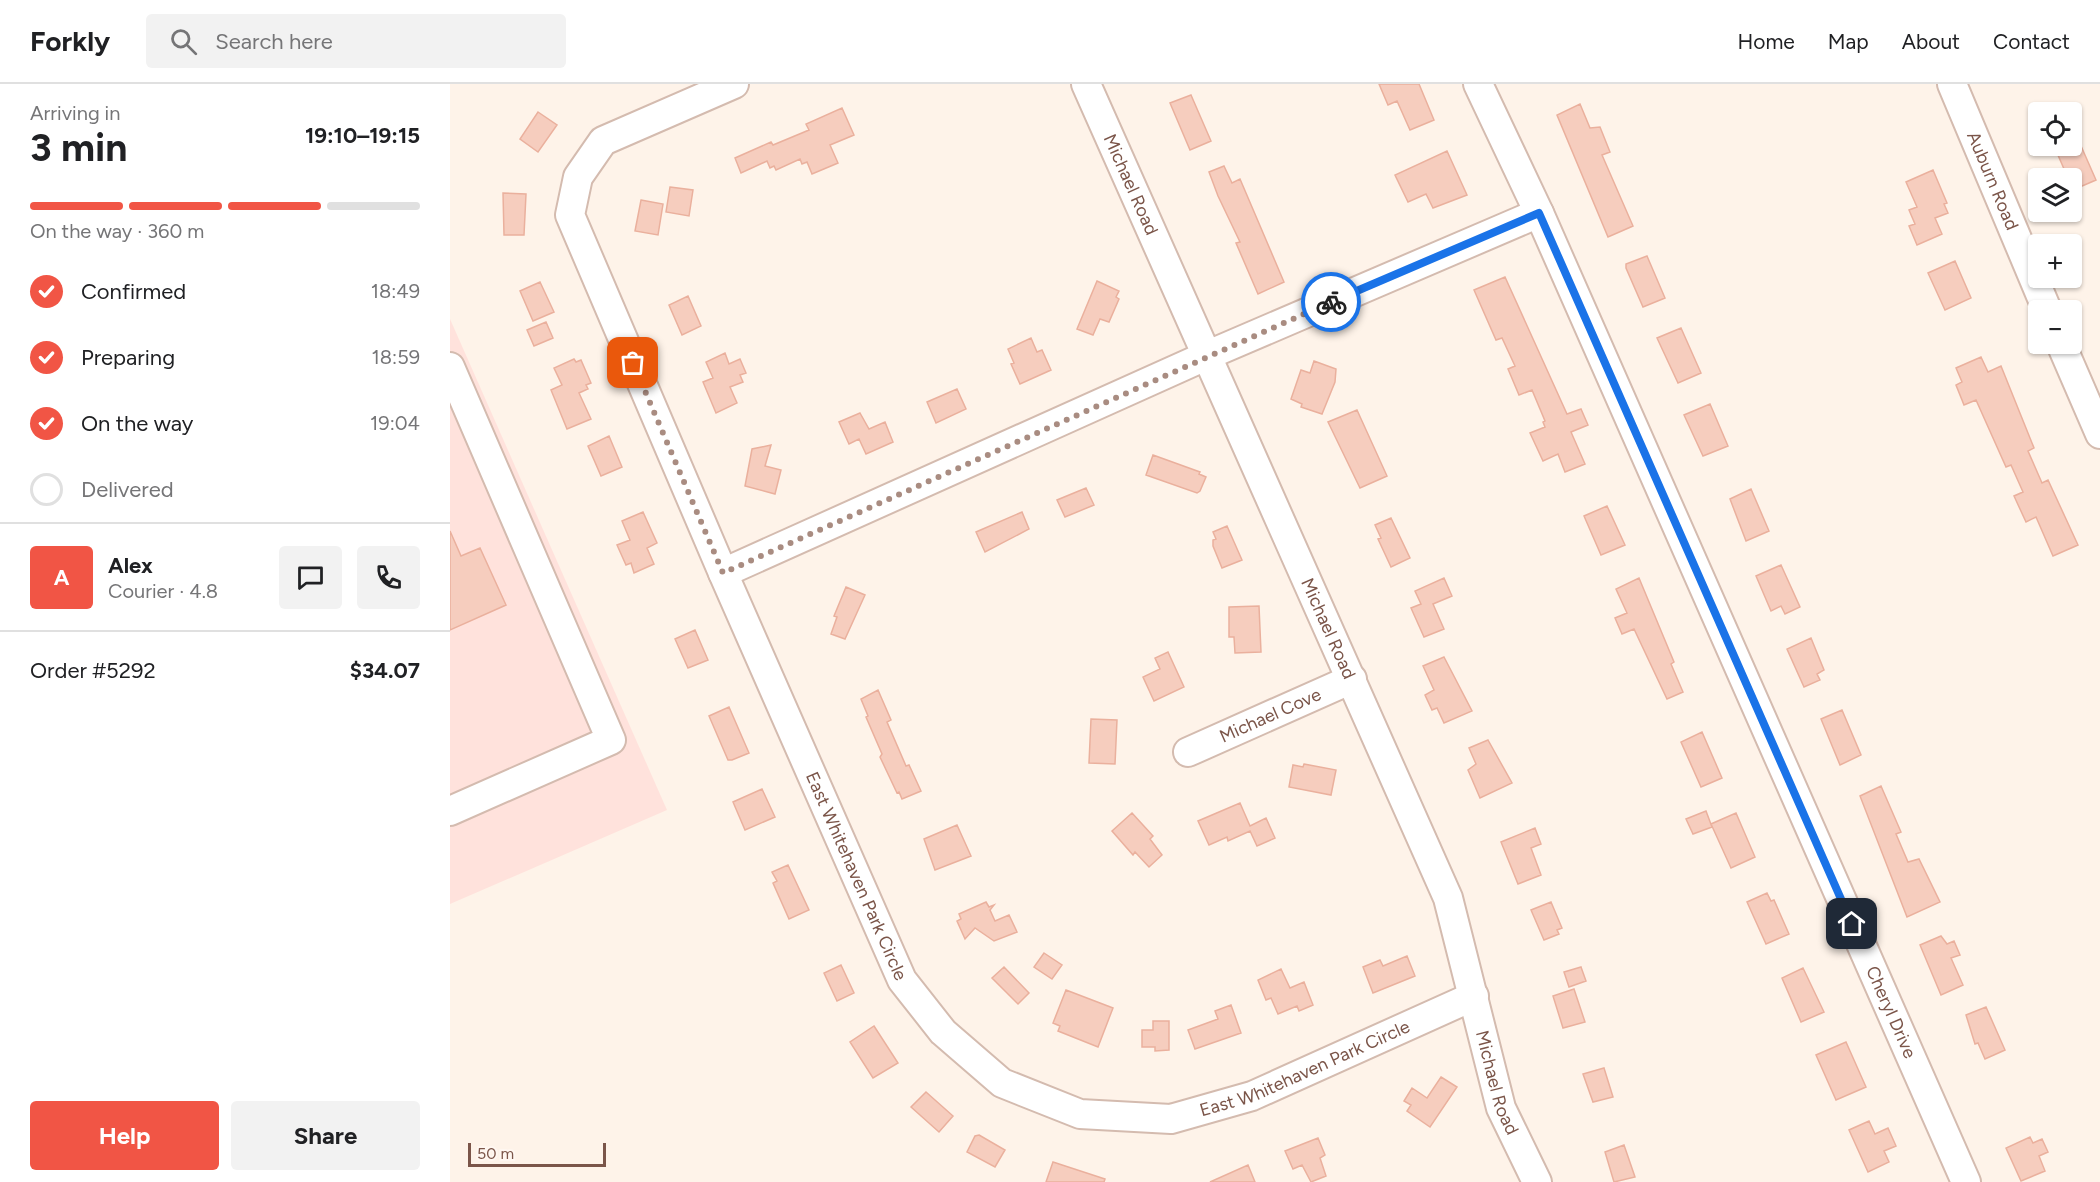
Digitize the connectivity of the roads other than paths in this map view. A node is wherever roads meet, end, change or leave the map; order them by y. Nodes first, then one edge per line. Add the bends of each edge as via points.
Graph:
1 (734, 84) edge
2 (1086, 84) edge
3 (1478, 84) edge
4 (1952, 84) edge
5 (1539, 213) junction
6 (2044, 300) edge
7 (2066, 354) edge
8 (1208, 355) junction
9 (450, 367) edge
10 (2099, 427) edge
11 (723, 573) junction
12 (1352, 679) junction
13 (1188, 752) dead end
14 (450, 811) edge
15 (1474, 996) junction
16 (1537, 1182) edge
17 (1966, 1182) edge

1 - 11 street, East Whitehaven Park Circle via 603,141 578,177 570,215
2 - 8 street, Michael Road
3 - 5 street, Cheryl Drive
4 - 6 street, Auburn Road
5 - 8 street
5 - 17 street, Cheryl Drive
7 - 10 street
8 - 11 street
8 - 12 street, Michael Road
9 - 14 street via 611,740
11 - 15 street, East Whitehaven Park Circle via 902,980 943,1032 1002,1083 1080,1114 1171,1119 1252,1096
12 - 13 street, Michael Cove
12 - 15 street, Michael Road via 1448,898
15 - 16 street, Michael Road via 1501,1108

